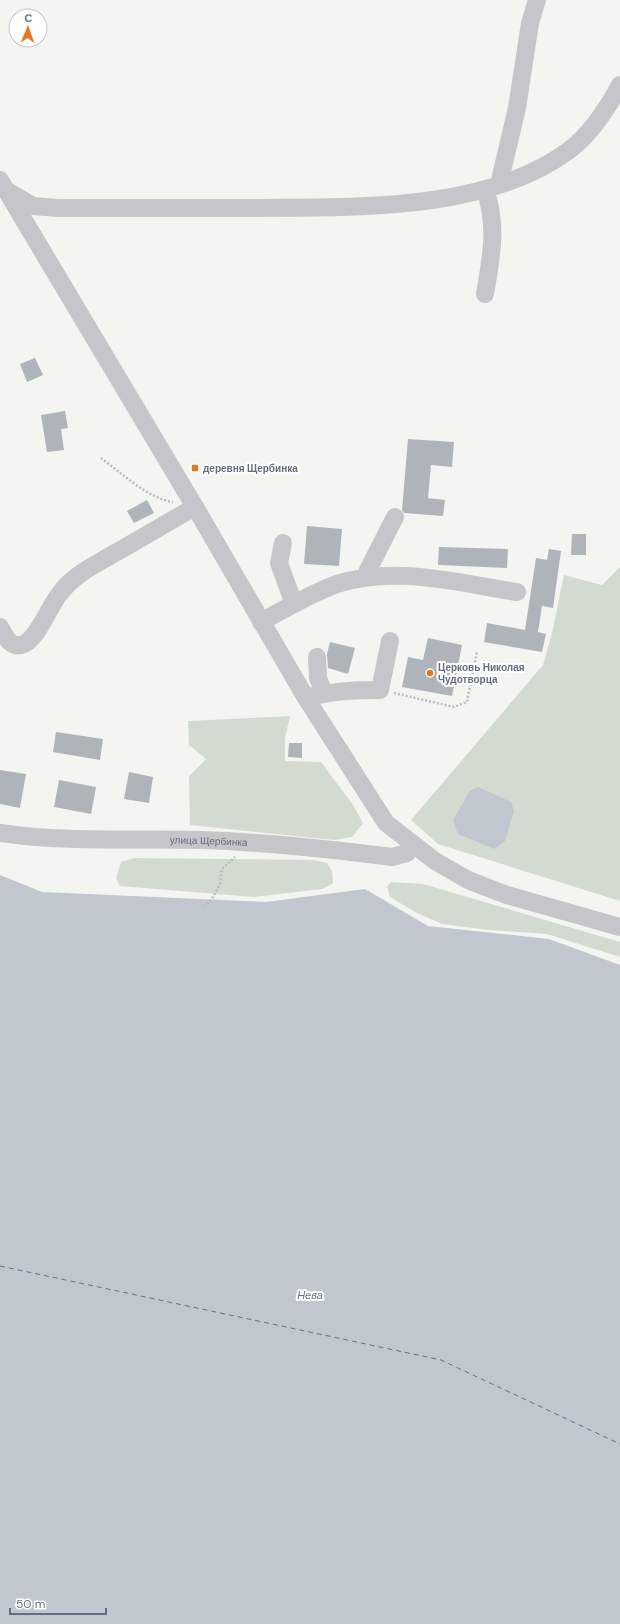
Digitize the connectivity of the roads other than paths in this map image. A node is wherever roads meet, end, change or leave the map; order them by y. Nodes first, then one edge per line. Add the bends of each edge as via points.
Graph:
1 (536, 1) edge
2 (620, 85) edge
3 (3, 185) edge
4 (492, 187) junction
5 (485, 294) dead end
6 (194, 506) junction
7 (395, 517) dead end
8 (283, 543) dead end
9 (367, 577) junction
10 (517, 592) dead end
11 (296, 603) junction
12 (261, 622) junction
13 (0, 626) edge
14 (390, 641) dead end
15 (317, 657) dead end
16 (324, 693) junction
17 (306, 698) junction
18 (0, 833) edge
19 (413, 844) junction
20 (620, 927) edge

1 - 4 street via 530,23 517,108
2 - 4 street via 603,113 568,151 537,169
3 - 4 street via 33,206 44,208 380,205 438,199
3 - 6 street
4 - 5 street via 489,202 493,249
6 - 12 street
6 - 13 street via 72,579 59,593 32,638 23,644 14,645 7,640
7 - 9 street via 368,570
8 - 11 street via 279,563
9 - 10 street via 396,574
9 - 11 street via 337,584
11 - 12 street
12 - 17 street
14 - 16 street via 380,690
15 - 16 street via 318,678
16 - 17 street
17 - 19 street via 386,823
18 - 19 street, улица Щербинка via 67,838 246,841 392,857 407,853
19 - 20 street via 435,861 468,880 507,895

